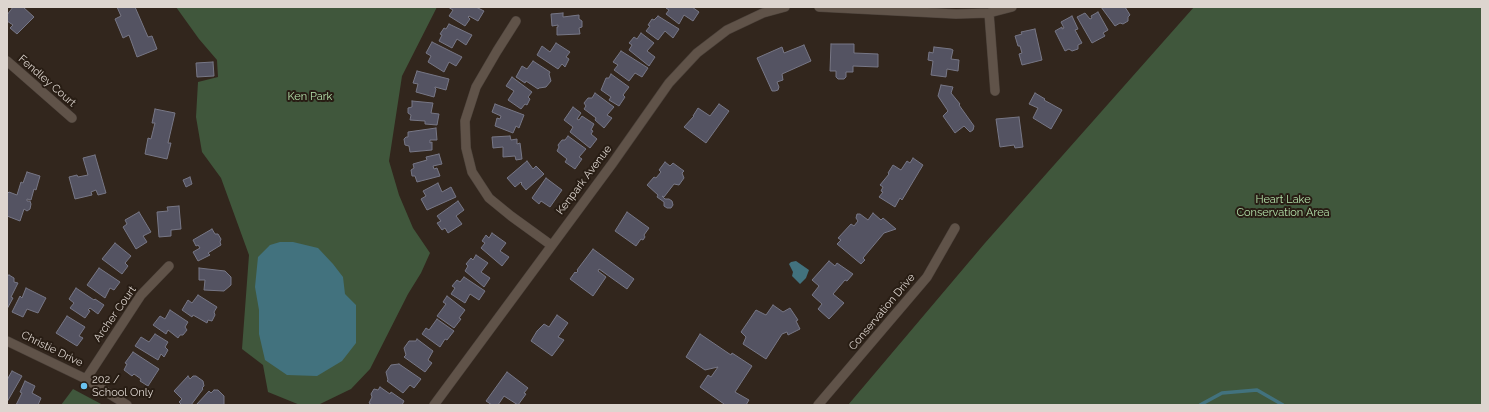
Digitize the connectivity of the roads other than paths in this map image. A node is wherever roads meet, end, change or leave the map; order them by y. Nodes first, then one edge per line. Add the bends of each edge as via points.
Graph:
1 (786, 7) edge
2 (819, 7) edge
3 (1012, 7) edge
4 (989, 13) junction
5 (516, 21) dead end
6 (7, 61) edge
7 (995, 91) dead end
8 (72, 118) dead end
9 (955, 228) dead end
10 (551, 245) junction
11 (169, 266) dead end
12 (7, 341) edge
13 (86, 379) junction
14 (127, 405) edge
15 (434, 405) edge
16 (818, 405) edge

1 - 10 street, Kenpark Avenue via 762,13 745,21 697,52 669,83
2 - 4 street via 956,14
3 - 4 street
4 - 7 street
5 - 10 street via 476,87 465,121 466,148 472,172 489,198
6 - 8 street, Fendley Court
9 - 16 street, Conservation Drive via 927,278
10 - 15 street, Kenpark Avenue
11 - 13 street, Archer Court via 141,295
12 - 13 street, Christie Drive
13 - 14 street, Christie Drive

